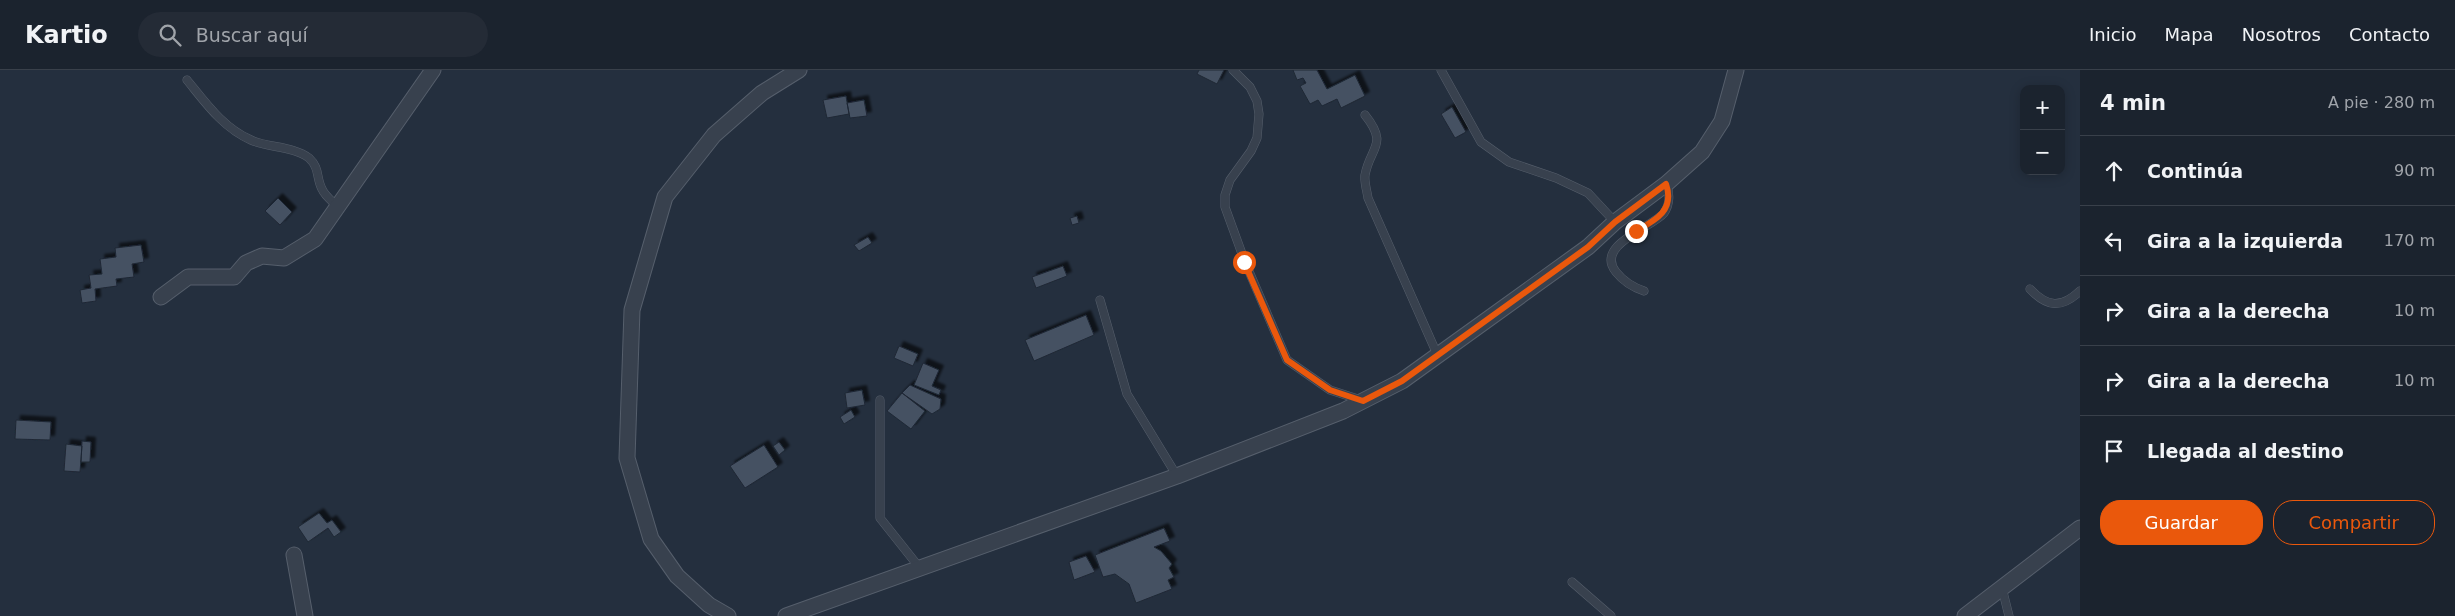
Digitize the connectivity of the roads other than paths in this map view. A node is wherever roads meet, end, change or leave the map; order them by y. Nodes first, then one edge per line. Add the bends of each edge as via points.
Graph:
1 (433, 70) edge
2 (799, 70) edge
3 (1233, 70) edge
4 (1441, 70) edge
5 (1736, 70) edge
6 (187, 80) dead end
7 (1365, 115) dead end
8 (1666, 184) junction
9 (337, 206) junction
10 (1615, 222) junction
11 (2030, 288) dead end
12 (1644, 291) dead end
13 (2080, 291) edge
14 (161, 297) dead end
15 (1100, 300) dead end
16 (1437, 354) junction
17 (880, 400) dead end
18 (1363, 401) junction
19 (1177, 476) junction
20 (2078, 533) edge
21 (294, 555) dead end
22 (919, 567) junction
23 (1572, 582) dead end
24 (2002, 588) junction
25 (305, 616) edge
26 (728, 616) edge
27 (786, 616) edge
28 (1612, 616) edge
29 (1964, 616) edge
30 (2009, 616) edge

1 - 9 street
2 - 26 street via 762,93 714,135 665,196 632,310 627,458 651,539 677,576 709,605
3 - 18 lane via 1250,87 1258,101 1259,114 1257,138 1230,180 1225,195 1225,207 1244,262 1287,360 1330,390
4 - 10 lane via 1481,142 1509,162 1556,178 1588,194
5 - 8 street via 1722,121 1702,152
6 - 9 lane via 233,130 250,140 307,157 317,168 322,189
7 - 16 lane via 1376,128 1377,149 1369,161 1365,177 1368,198
8 - 10 street
8 - 12 lane via 1668,204 1663,214 1620,243 1611,259 1617,273 1631,286
9 - 14 street via 315,239 284,258 262,256 246,263 234,277 188,277
10 - 16 street via 1588,247
11 - 13 lane via 2040,300 2054,304 2070,301
15 - 19 lane via 1127,394
16 - 18 street via 1402,381
17 - 22 lane via 880,518
18 - 19 street
19 - 22 street
20 - 24 street
21 - 25 street
22 - 27 street
23 - 28 lane
24 - 29 street
24 - 30 lane

